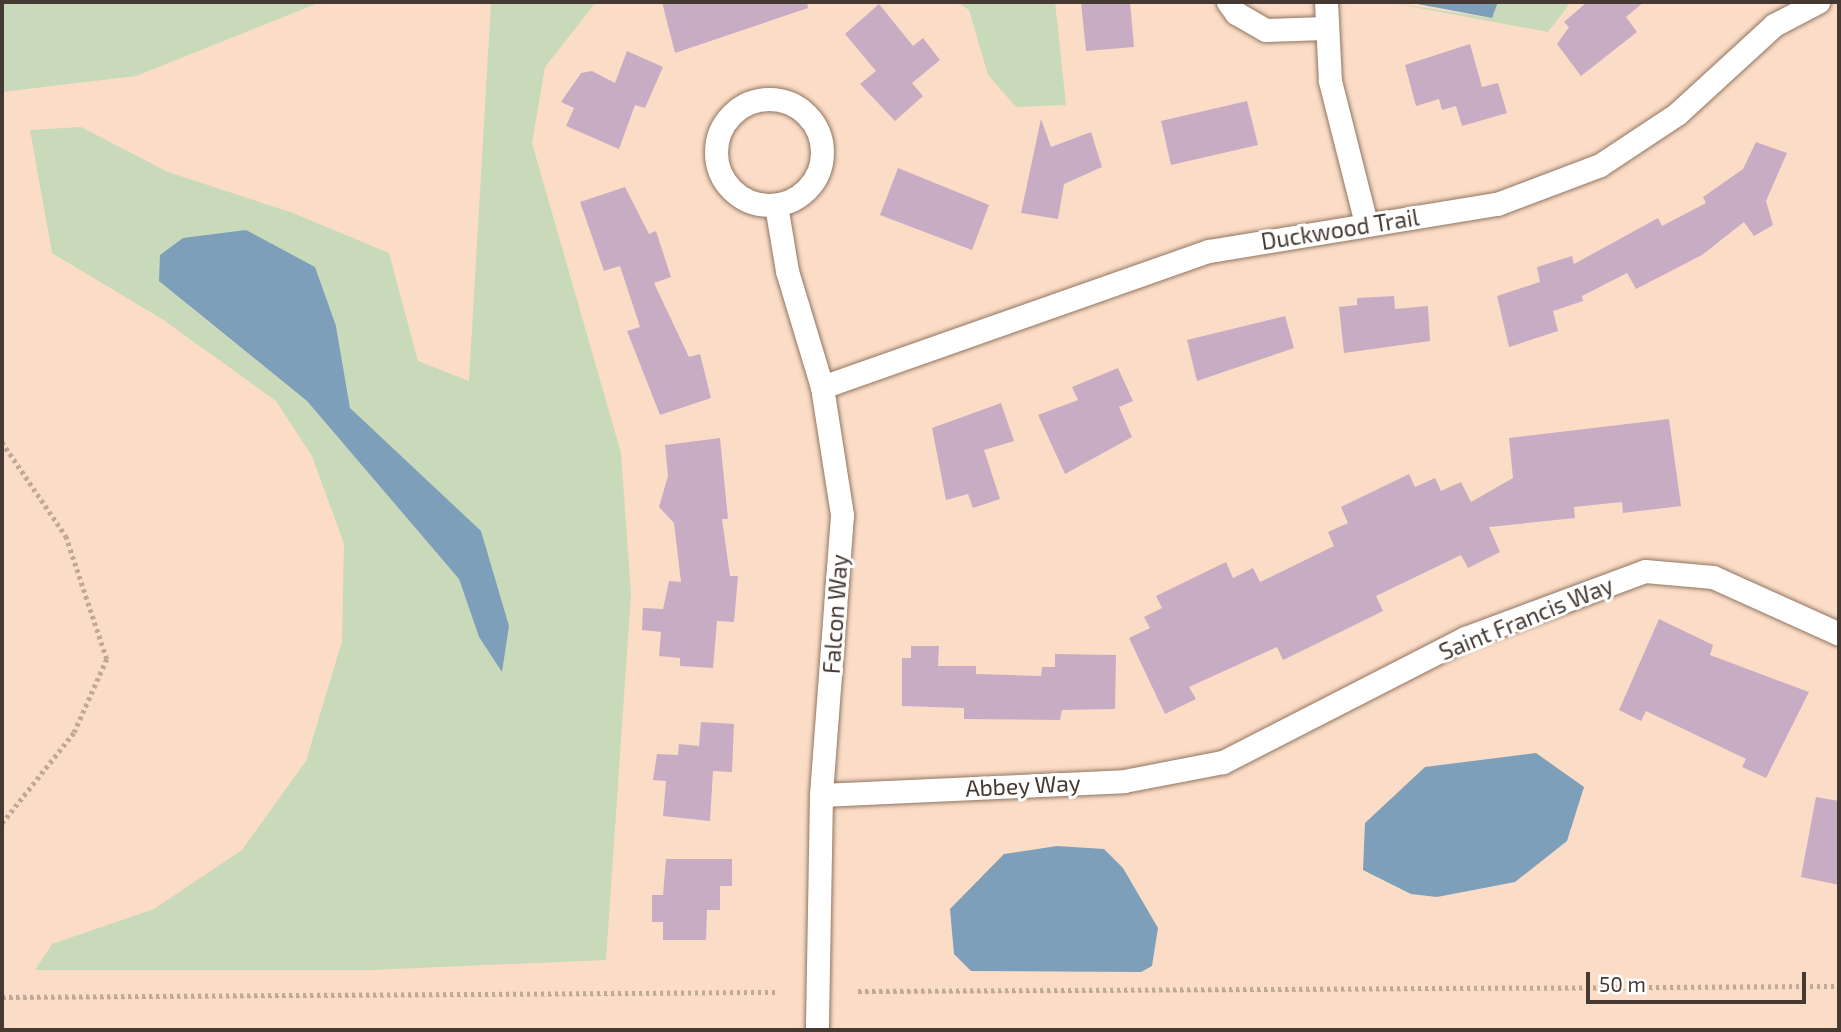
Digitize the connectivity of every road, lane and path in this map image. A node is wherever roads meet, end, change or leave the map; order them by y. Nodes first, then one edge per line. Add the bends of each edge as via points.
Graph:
1 (1228, 2) edge
2 (1326, 2) edge
3 (1818, 2) edge
4 (1325, 28) junction
5 (776, 205) junction
6 (1366, 223) junction
7 (822, 387) junction
8 (2, 442) edge
9 (1839, 634) edge
10 (1223, 762) joint
11 (821, 795) junction
12 (2, 824) edge
13 (1839, 986) edge
14 (858, 991) dead end
15 (778, 992) dead end
16 (2, 997) edge
17 (817, 1030) edge

1 - 4 street via 1236,13 1266,30
2 - 4 street
3 - 6 street, Duckwood Trail via 1774,25 1677,114 1600,165 1497,204
4 - 6 street via 1330,81
5 - 5 street via 735,191 716,152 728,119 758,100 799,108 821,143 822,160 807,190
5 - 7 street, Falcon Way via 787,271
6 - 7 street, Duckwood Trail via 1209,251
7 - 11 street, Falcon Way via 842,515
8 - 12 path via 66,536 107,659 74,733
9 - 10 street, Saint Francis Way via 1713,577 1645,571 1465,638
10 - 11 street, Abbey Way via 1124,781
11 - 17 street, Falcon Way
13 - 14 path
15 - 16 path

